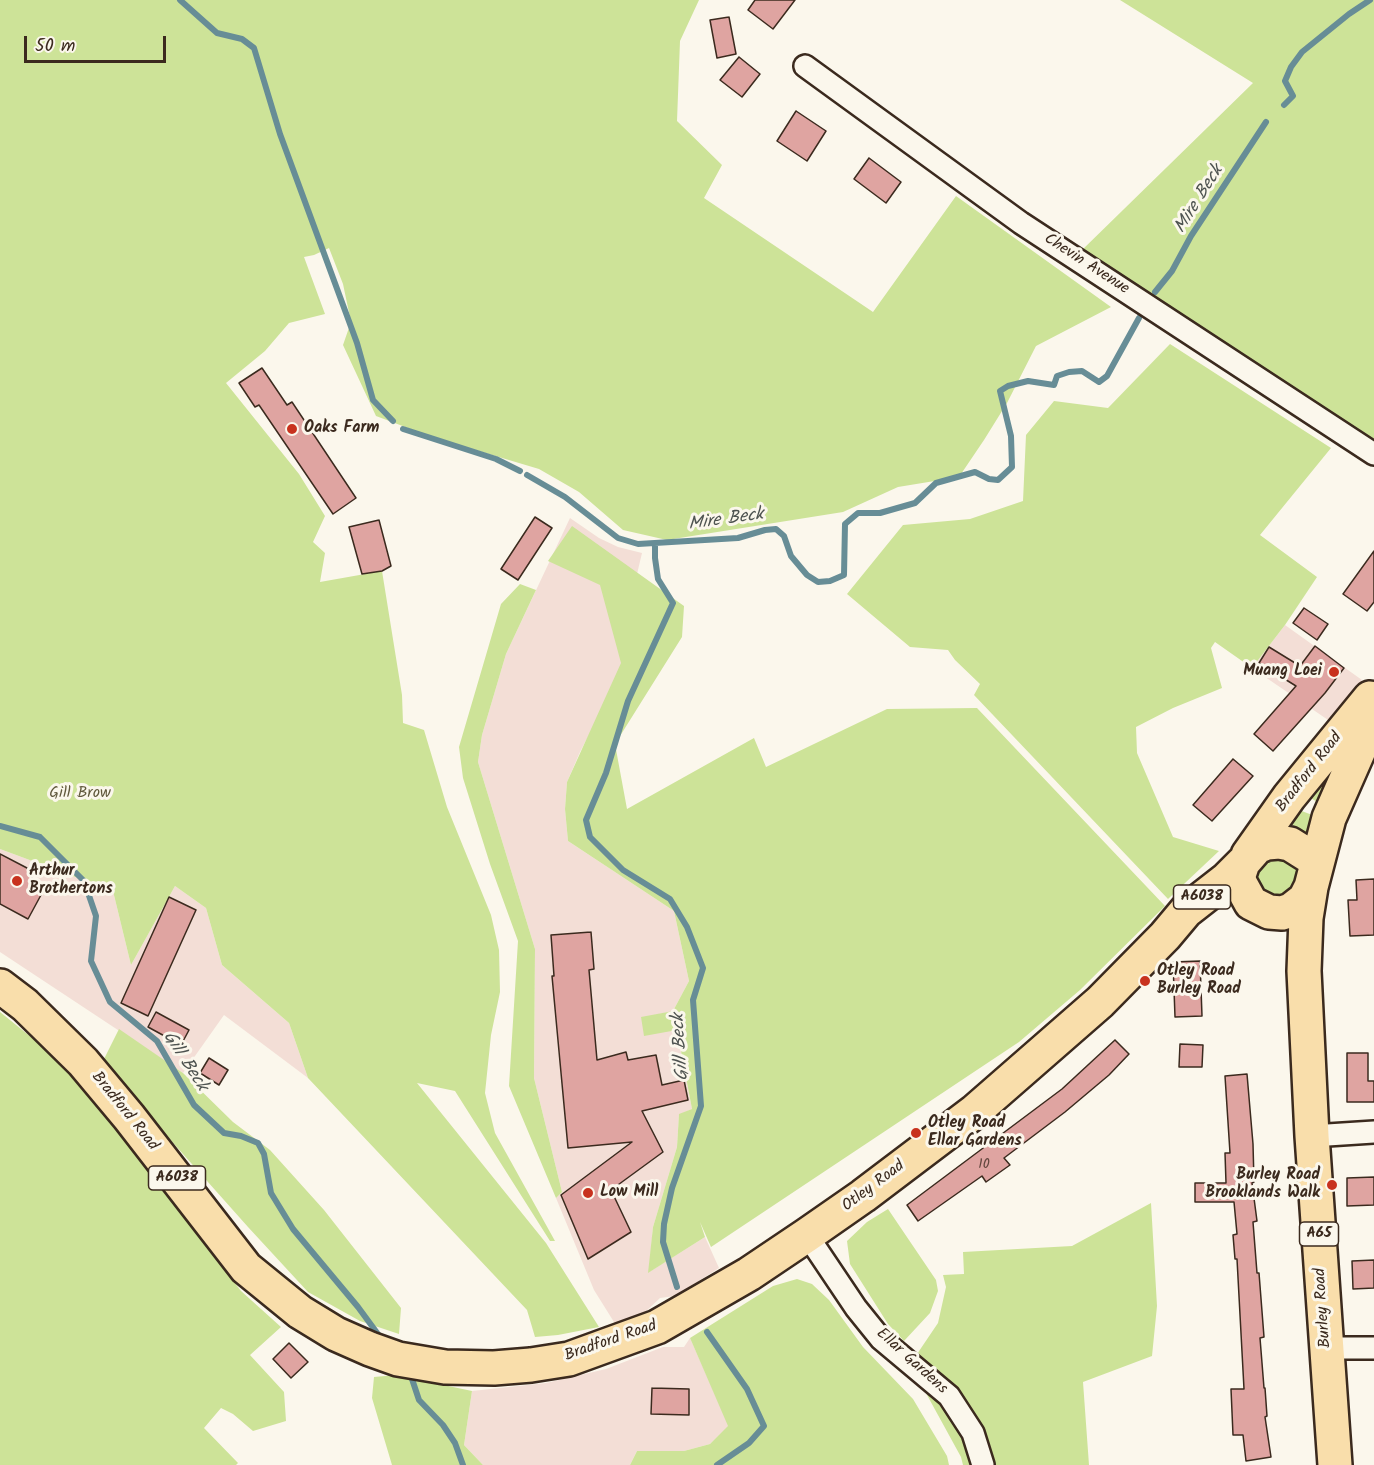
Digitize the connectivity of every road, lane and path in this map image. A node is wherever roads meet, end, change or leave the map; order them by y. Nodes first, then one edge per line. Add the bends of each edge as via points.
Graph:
1 (805, 66) dead end
2 (1374, 454) edge
3 (1374, 694) edge
4 (1374, 716) edge
5 (1246, 859) junction
6 (1314, 874) junction
7 (1260, 908) junction
8 (1165, 936) junction
9 (1304, 971) junction
10 (0, 986) edge
11 (1374, 1132) edge
12 (1312, 1136) junction
13 (807, 1235) junction
14 (691, 1308) joint
15 (1327, 1348) junction
16 (1374, 1348) edge
17 (983, 1465) edge
18 (1335, 1465) edge

1 - 2 street, Chevin Avenue via 1022,223
3 - 5 main road, Bradford Road via 1289,797
4 - 6 main road, Bradford Road / A65 via 1329,818
5 - 6 main road via 1267,843 1290,844
5 - 7 main road, A65 via 1240,883
5 - 8 main road, A6038 via 1193,904
6 - 7 main road, A65 via 1305,899 1296,907 1282,913
6 - 9 main road, Burley Road / A65 via 1306,918
7 - 8 main road, A6038 via 1234,899 1216,903
7 - 9 main road, Burley Road / A65 via 1281,923 1291,937
8 - 13 main road, Otley Road / A6038 via 1100,1002 974,1112
9 - 12 main road, Burley Road / A65
10 - 14 main road, Bradford Road / A6038 via 83,1062 246,1268 300,1312 336,1334 399,1359 446,1367 494,1368 569,1359 657,1327
11 - 12 street
12 - 15 main road, Burley Road / A65
13 - 14 main road, Otley Road / A6038
13 - 17 street, Ellar Gardens via 880,1339 949,1396 973,1433
15 - 16 street
15 - 18 main road, Burley Road / A65

